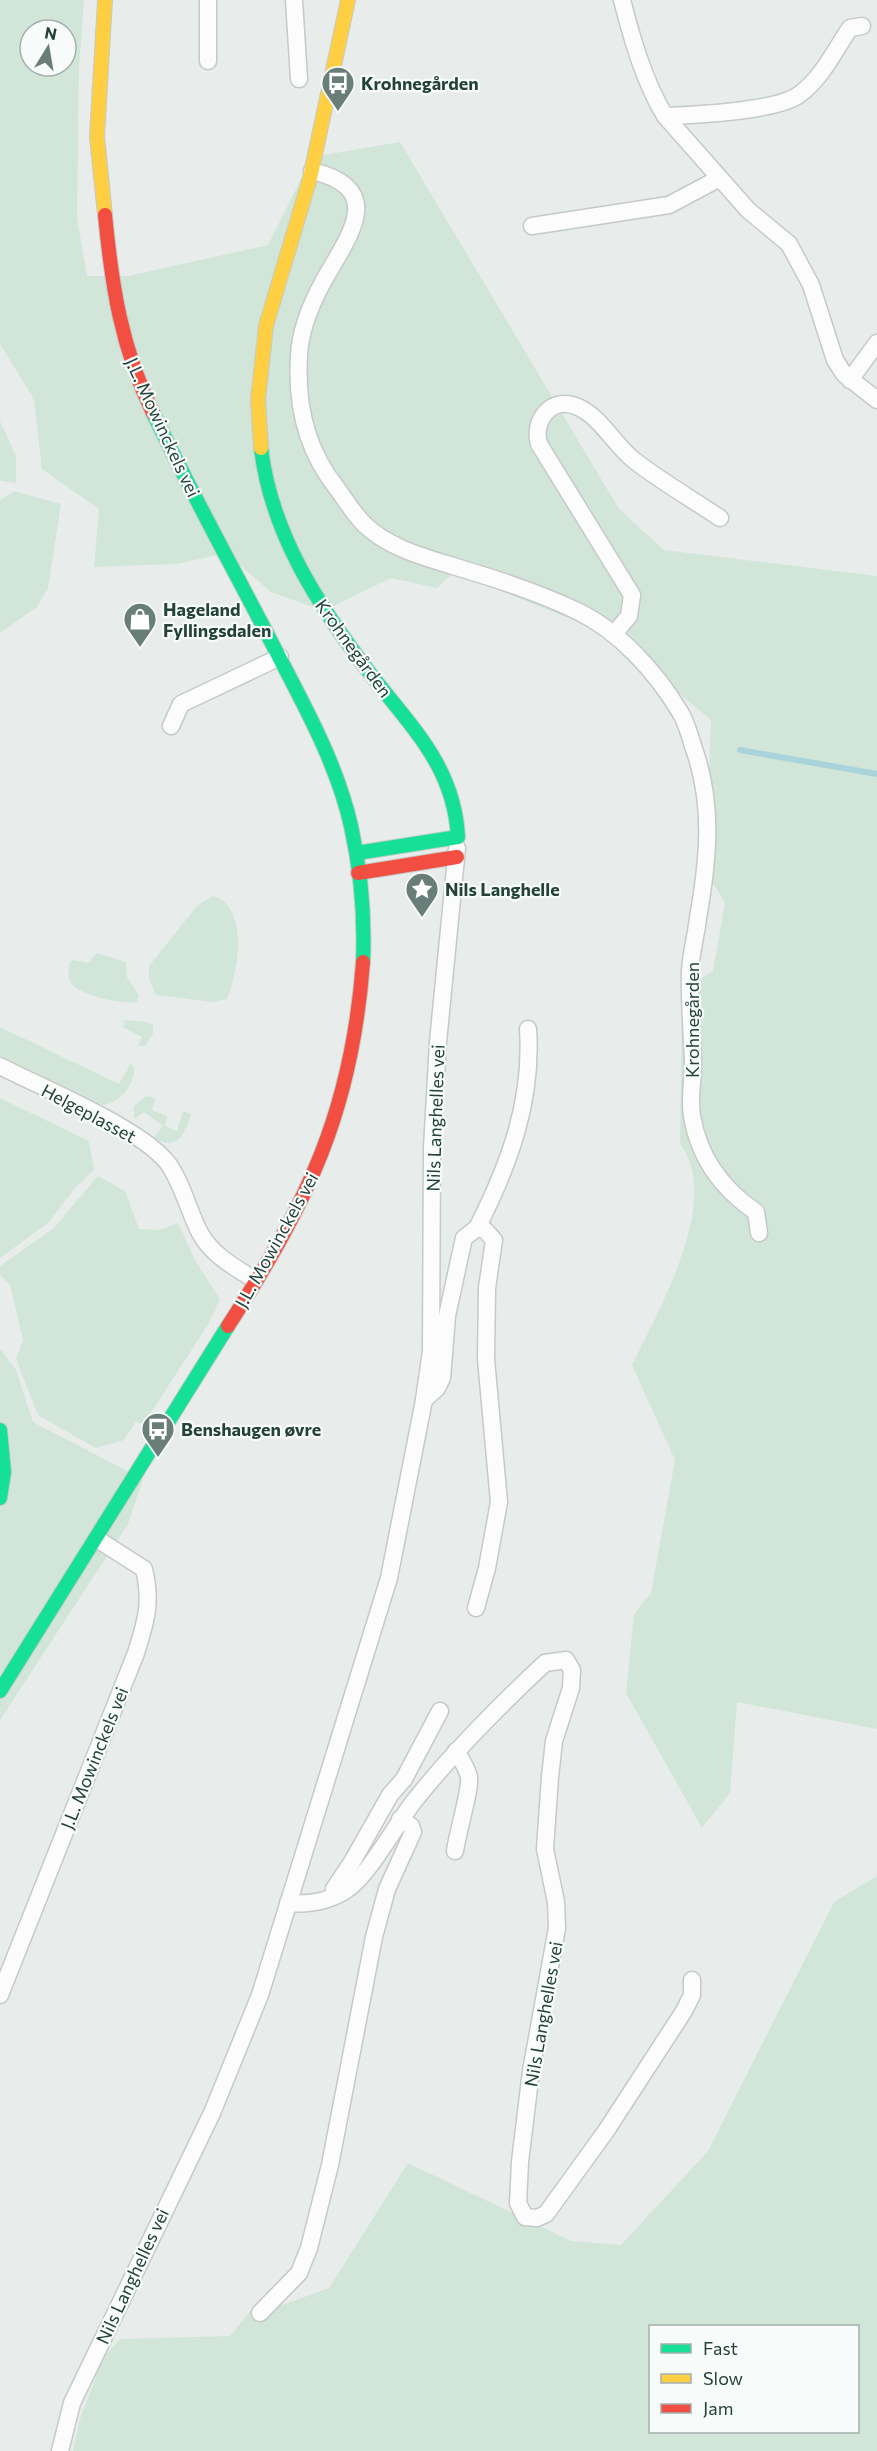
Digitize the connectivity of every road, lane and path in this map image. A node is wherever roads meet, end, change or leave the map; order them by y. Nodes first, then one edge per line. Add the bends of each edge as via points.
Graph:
1 (105, 0) edge
2 (208, 0) edge
3 (294, 0) edge
4 (348, 0) edge
5 (622, 0) edge
6 (862, 26) dead end
7 (208, 62) dead end
8 (299, 80) dead end
9 (665, 116) junction
10 (312, 171) junction
11 (718, 179) junction
12 (532, 226) dead end
13 (877, 344) edge
14 (850, 380) junction
15 (877, 400) edge
16 (720, 518) dead end
17 (614, 634) junction
18 (280, 657) junction
19 (171, 726) dead end
20 (458, 837) junction
21 (357, 853) junction
22 (457, 857) junction
23 (358, 873) junction
24 (528, 1029) dead end
25 (0, 1066) edge
26 (477, 1228) junction
27 (759, 1233) dead end
28 (255, 1280) junction
29 (424, 1400) junction
30 (0, 1430) edge
31 (0, 1498) edge
32 (97, 1539) junction
33 (476, 1608) dead end
34 (0, 1691) edge
35 (440, 1711) dead end
36 (456, 1751) junction
37 (400, 1819) junction
38 (455, 1851) dead end
39 (336, 1895) junction
40 (288, 1903) junction
41 (692, 1980) dead end
42 (0, 1995) edge
43 (260, 2313) dead end
44 (60, 2451) edge

1 - 18 main road, J.L. Mowinckels vei via 97,137 112,285 125,345 163,434
2 - 7 street
3 - 8 street
4 - 10 main road, Krohnegården
5 - 9 street via 640,60
6 - 9 street via 850,28 799,96 698,115
9 - 11 street
10 - 17 street, Krohnegården via 343,183 357,203 353,231 322,284 299,346 297,383 303,416 311,446 328,477 365,525 385,538 428,559 580,612
10 - 20 main road, Krohnegården via 266,325 260,364 259,426 268,485 278,522 325,612 440,765 457,813
11 - 12 street via 669,205
11 - 14 street via 789,244 811,285 835,360
13 - 14 street
14 - 15 street
16 - 17 street via 634,460 580,408 562,404 544,413 537,429 539,444 632,595 629,616
17 - 27 street, Krohnegården via 667,692 682,715 697,758 707,802 709,845 690,970 691,1114 714,1175 733,1196 756,1212
18 - 19 street via 181,704
18 - 21 main road, J.L. Mowinckels vei via 328,750
20 - 21 main road
20 - 22 street, Nils Langhelles vei
21 - 23 main road, J.L. Mowinckels vei
22 - 23 main road
22 - 29 street, Nils Langhelles vei via 438,1042 432,1148 431,1351
23 - 28 main road, J.L. Mowinckels vei via 363,919 361,996 352,1059 334,1123 311,1182
24 - 26 street, Nils Langhelles vei via 527,1093 517,1139
25 - 28 street, Helgeplasset via 147,1145 167,1162 201,1235 218,1256
26 - 29 street, Nils Langhelles vei via 464,1238 447,1316 442,1378
26 - 33 street via 494,1240 487,1288 486,1359 499,1502
28 - 32 main road, J.L. Mowinckels vei
29 - 40 street, Nils Langhelles vei via 389,1578
30 - 31 main road via 4,1464
32 - 34 main road, J.L. Mowinckels vei
32 - 42 street, J.L. Mowinckels vei via 144,1569 150,1593 145,1623
35 - 39 street via 404,1779 334,1889
36 - 37 street, Nils Langhelles vei
36 - 38 street via 470,1785
36 - 41 street, Nils Langhelles vei via 545,1663 560,1659 570,1664 571,1688 554,1741 546,1818 545,1849 557,1928 531,2071 520,2162 518,2203 525,2217 546,2214 606,2131 684,2011 692,1995
37 - 39 street, Nils Langhelles vei via 358,1880
37 - 43 street via 411,1826 412,1832 387,1889 374,1937 322,2204 299,2273
39 - 40 street, Nils Langhelles vei via 309,1905
40 - 44 street, Nils Langhelles vei via 260,1995 212,2113 72,2403

